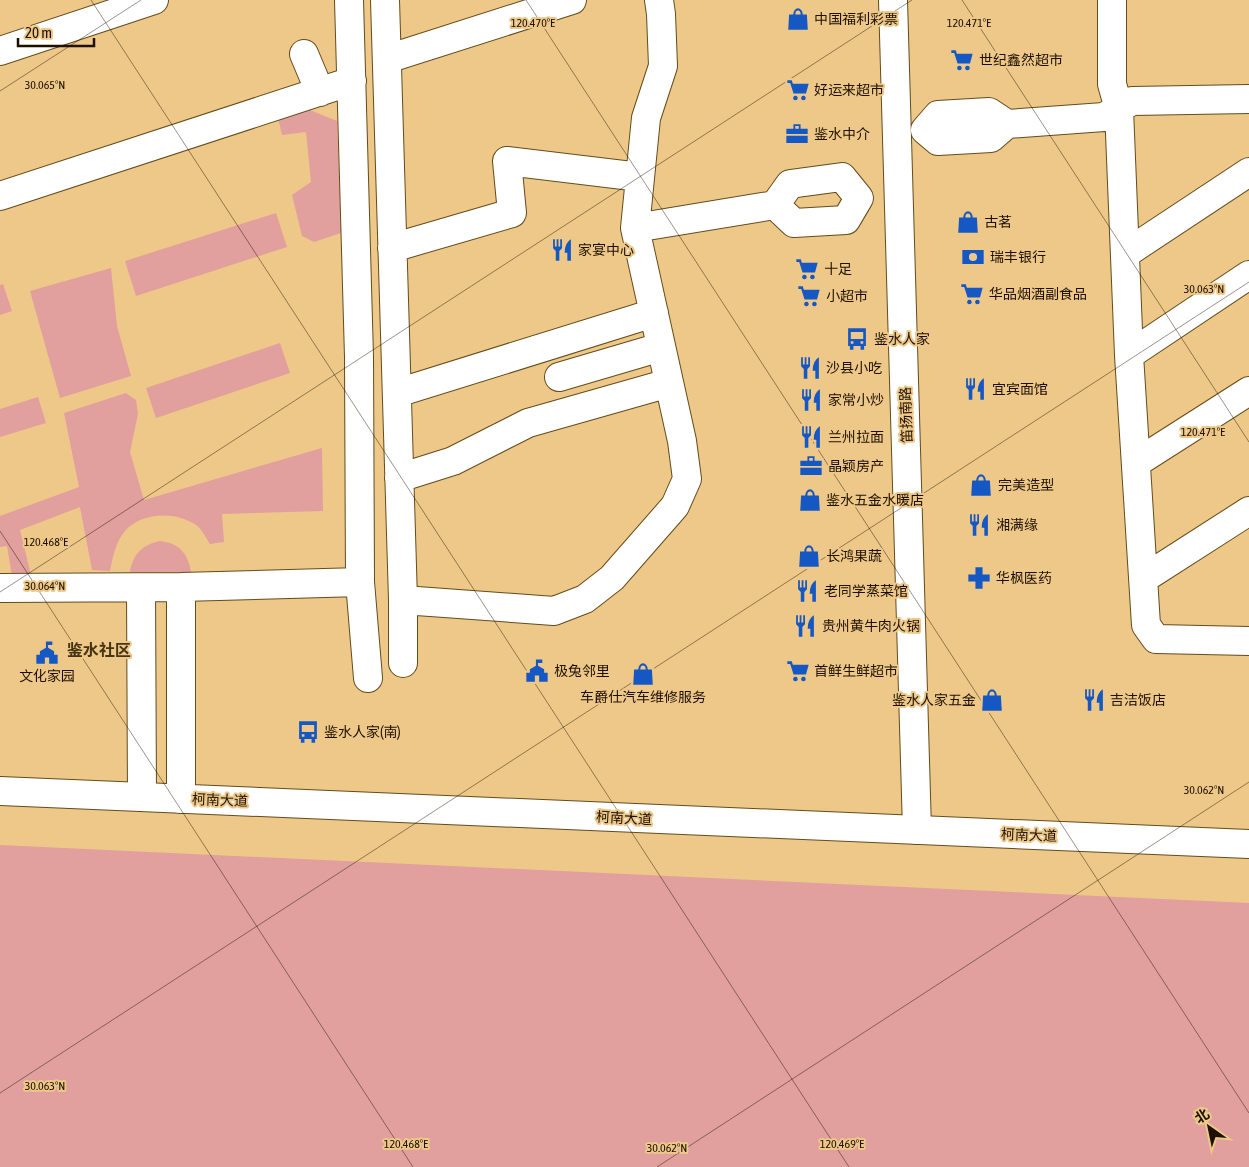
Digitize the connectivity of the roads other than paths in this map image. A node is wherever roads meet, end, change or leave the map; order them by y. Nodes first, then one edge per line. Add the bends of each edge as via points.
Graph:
1 (154, 0) edge
2 (349, 0) edge
3 (385, 0) edge
4 (572, 0) edge
5 (659, 0) edge
6 (893, 0) edge
7 (1112, 0) edge
8 (0, 51) edge
9 (304, 54) dead end
10 (387, 60) junction
11 (352, 81) junction
12 (320, 92) junction
13 (1249, 99) edge
14 (1119, 109) junction
15 (898, 131) junction
16 (1249, 172) edge
17 (640, 177) junction
18 (0, 196) edge
19 (900, 196) junction
20 (859, 198) junction
21 (775, 205) junction
22 (635, 228) junction
23 (392, 248) junction
24 (1125, 254) junction
25 (1249, 275) edge
26 (654, 313) junction
27 (661, 347) junction
28 (1129, 355) junction
29 (559, 377) dead end
30 (669, 383) junction
31 (1249, 391) edge
32 (397, 393) junction
33 (1136, 463) junction
34 (399, 478) junction
35 (1249, 511) edge
36 (1143, 579) junction
37 (360, 582) junction
38 (181, 587) junction
39 (0, 588) edge
40 (141, 588) junction
41 (403, 600) junction
42 (1249, 642) edge
43 (403, 663) dead end
44 (368, 678) dead end
45 (0, 791) edge
46 (142, 797) junction
47 (181, 799) junction
48 (917, 830) junction
49 (1249, 844) edge

1 - 8 street
2 - 11 street
3 - 10 street
4 - 10 street
5 - 17 street via 663,66 646,118
6 - 15 street, 笛扬南路
7 - 14 street via 1112,84
9 - 12 street
10 - 23 street
11 - 12 street
11 - 37 street via 359,357
12 - 18 street
13 - 14 street via 1132,101
14 - 15 street via 1104,117 1007,124 991,138 938,141 925,130
14 - 24 street
15 - 19 street, 笛扬南路
16 - 24 street
17 - 22 street
17 - 23 street via 507,161 512,213
19 - 20 street
19 - 48 street, 笛扬南路
20 - 21 street via 846,220 794,224
20 - 21 street via 842,177 790,184
21 - 22 street
22 - 26 street
23 - 32 street
24 - 28 street
25 - 28 street
26 - 27 street
26 - 32 street
27 - 29 street
27 - 30 street
28 - 33 street
30 - 34 street via 528,423 453,461
30 - 41 street via 687,479 675,506 612,578 585,599 554,611
31 - 33 street
32 - 34 street
33 - 36 street
34 - 41 street
35 - 36 street
36 - 42 street via 1146,625 1156,639
37 - 38 street
37 - 44 street
38 - 40 street
38 - 47 street
39 - 40 street
40 - 46 street
41 - 43 street
45 - 46 street, 柯南大道
46 - 47 street, 柯南大道
47 - 48 street, 柯南大道
48 - 49 street, 柯南大道

